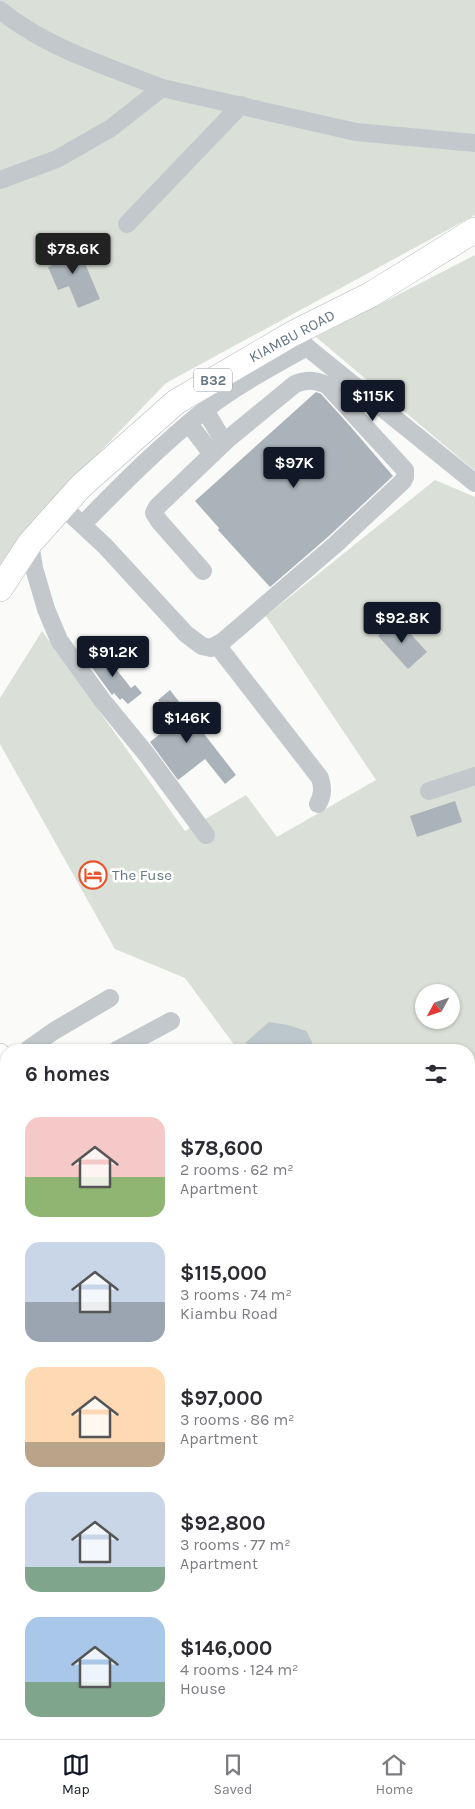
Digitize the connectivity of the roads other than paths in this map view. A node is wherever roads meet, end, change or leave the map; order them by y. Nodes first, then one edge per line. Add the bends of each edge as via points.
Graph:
1 (0, 10) edge
2 (162, 88) junction
3 (240, 106) junction
4 (475, 143) edge
5 (0, 180) edge
6 (127, 224) dead end
7 (475, 230) edge
8 (300, 341) junction
9 (205, 410) junction
10 (189, 424) junction
11 (218, 448) junction
12 (475, 483) edge
13 (63, 507) junction
14 (83, 524) junction
15 (30, 543) junction
16 (203, 571) dead end
17 (0, 589) edge
18 (216, 645) junction
19 (475, 776) edge
20 (429, 791) dead end
21 (318, 804) dead end
22 (206, 835) dead end
23 (110, 998) dead end
24 (171, 1021) dead end
25 (36, 1044) edge
26 (128, 1044) edge

1 - 2 street via 60,47
2 - 3 street
2 - 5 street via 111,128 57,158
3 - 4 street via 356,132
3 - 6 street
7 - 8 highway, KIAMBU ROAD / B32
8 - 9 street
8 - 12 street
8 - 13 highway, KIAMBU ROAD / B32 via 176,402 81,486
9 - 10 street
9 - 11 street
10 - 11 street
10 - 14 street via 136,470
11 - 16 street via 154,513
11 - 18 street via 295,384 315,380 327,385 400,465 405,477 336,544
13 - 14 street
13 - 15 highway, KIAMBU ROAD / B32
14 - 18 street via 186,634 202,646 211,648
15 - 17 highway, KIAMBU ROAD / B32
15 - 22 street via 46,609 59,640
18 - 21 street via 320,778 322,797
19 - 20 street
23 - 25 street
24 - 26 street

